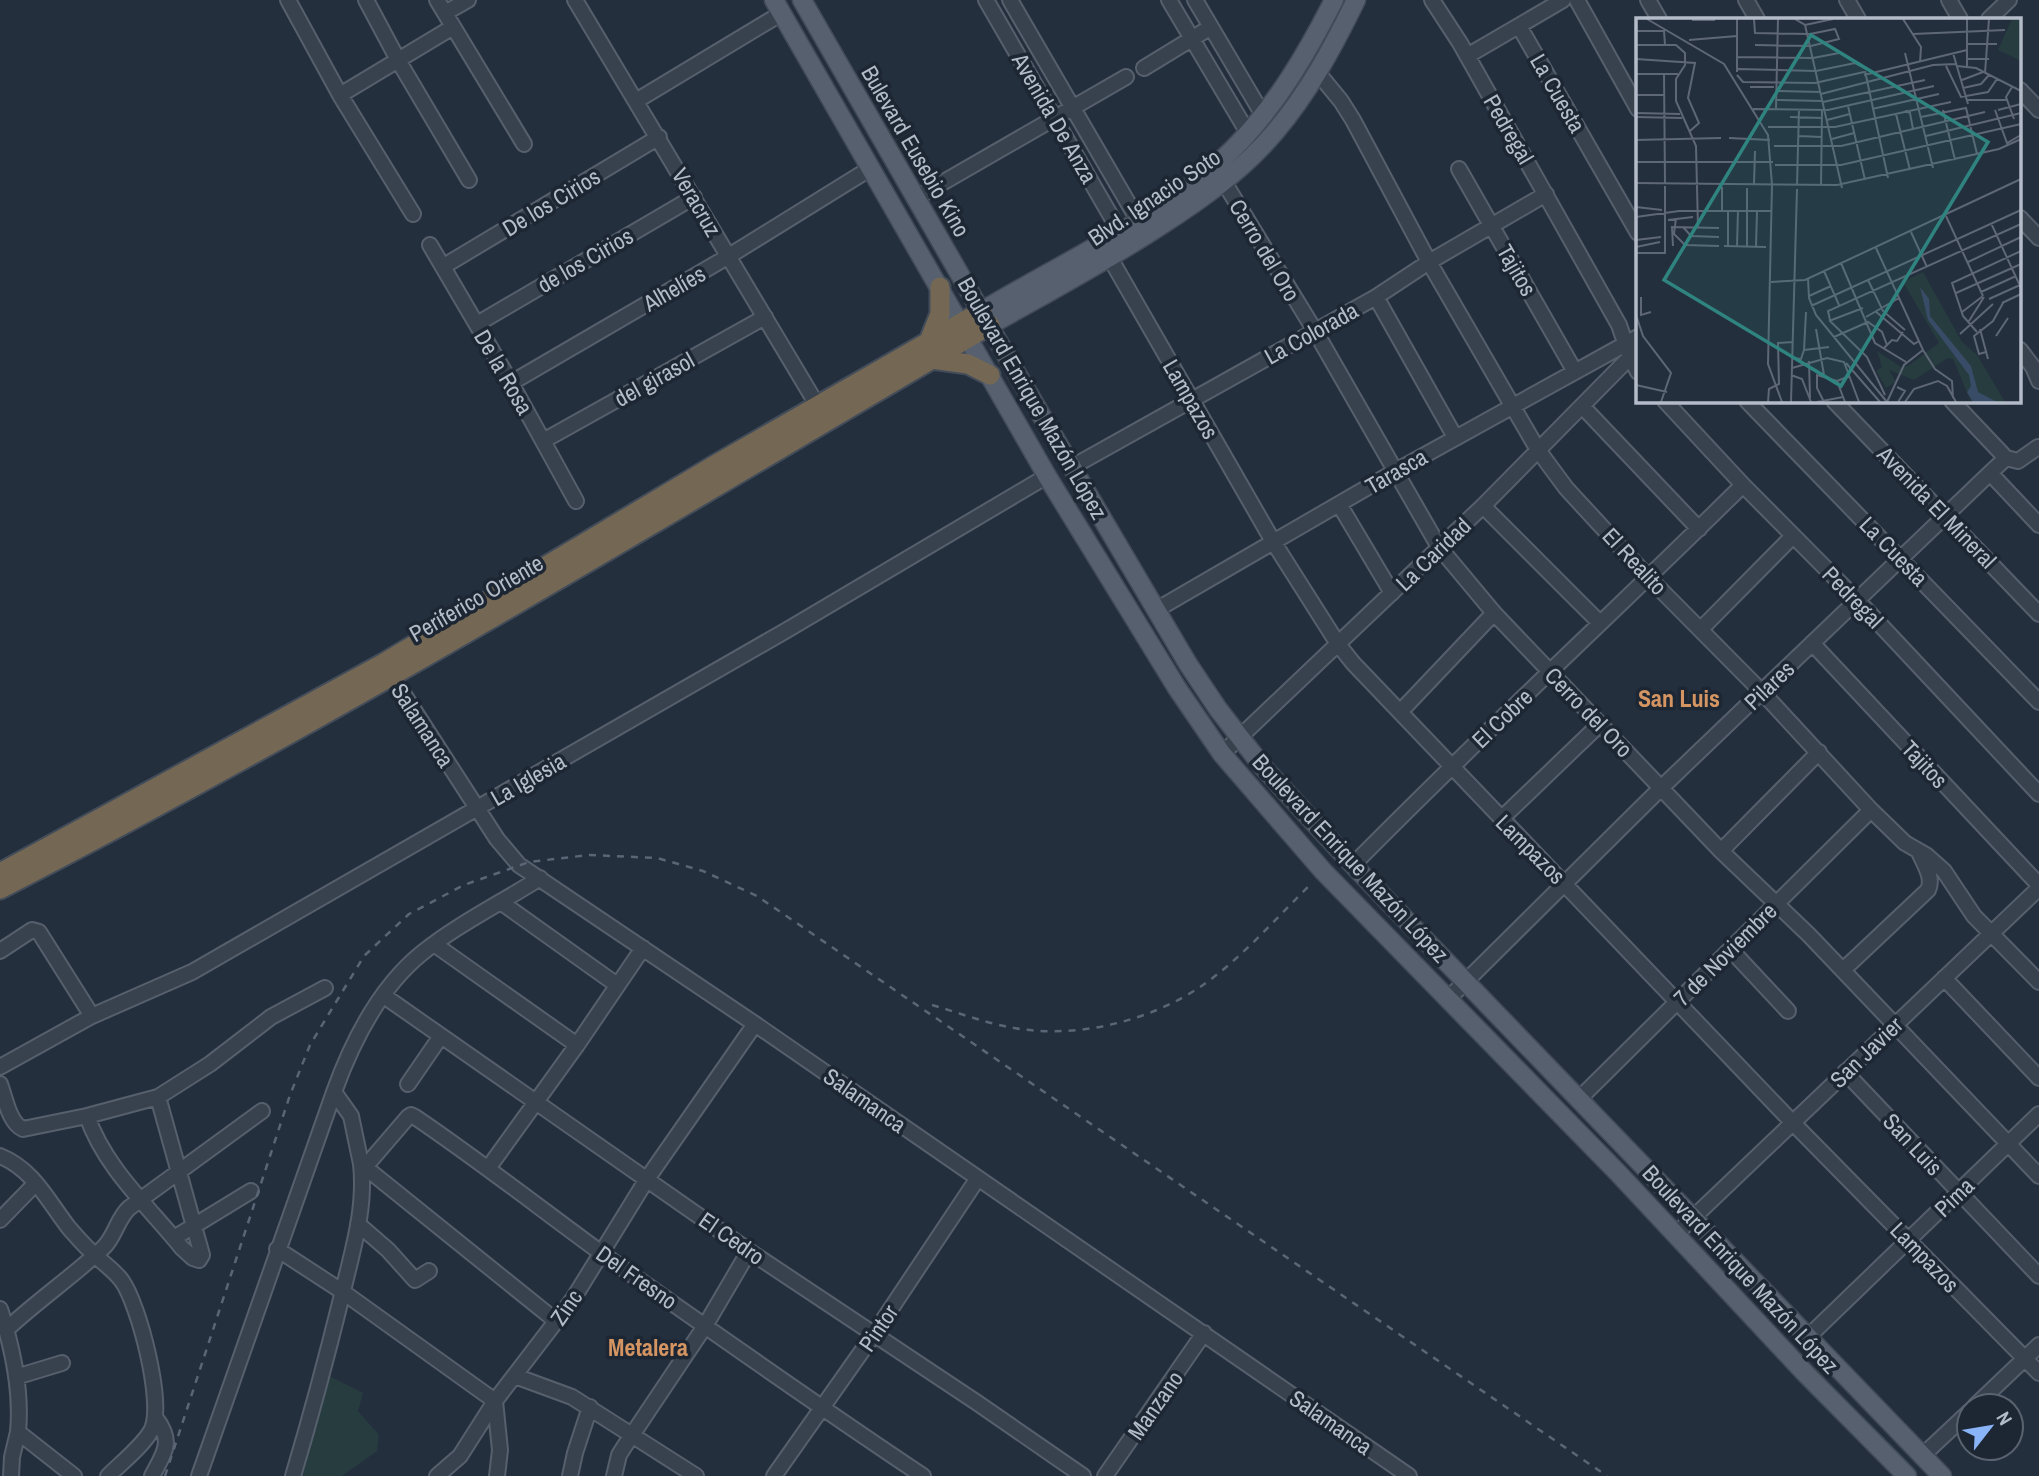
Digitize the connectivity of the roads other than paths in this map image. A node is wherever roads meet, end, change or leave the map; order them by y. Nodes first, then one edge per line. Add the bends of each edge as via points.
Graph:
1 (288, 0) edge
2 (366, 0) edge
3 (438, 0) edge
4 (468, 0) edge
5 (575, 0) edge
6 (802, 0) edge
7 (986, 0) edge
8 (1010, 0) edge
9 (1169, 0) edge
10 (1195, 0) edge
11 (1334, 0) edge
12 (1356, 0) edge
13 (1432, 0) edge
14 (1563, 0) edge
15 (1577, 0) edge
16 (1648, 0) edge
17 (1746, 0) edge
18 (1847, 0) edge
19 (1949, 0) edge
20 (2009, 0) edge
21 (778, 6) edge
22 (445, 13) junction
23 (1658, 18) edge
24 (1756, 18) edge
25 (1857, 18) edge
26 (1959, 18) edge
27 (1990, 18) edge
28 (1519, 26) junction
29 (453, 27) junction
30 (1211, 27) junction
31 (1192, 39) junction
32 (1467, 55) junction
33 (398, 60) junction
34 (1144, 68) dead end
35 (1318, 73) junction
36 (1126, 77) dead end
37 (2022, 92) edge
38 (340, 94) junction
39 (636, 101) junction
40 (1636, 105) edge
41 (1073, 107) junction
42 (2039, 110) edge
43 (1263, 115) junction
44 (1055, 118) junction
45 (1248, 133) junction
46 (659, 137) junction
47 (524, 144) dead end
48 (1104, 160) junction
49 (872, 168) junction
50 (1459, 169) dead end
51 (1086, 171) junction
52 (469, 180) dead end
53 (1224, 182) junction
54 (1546, 194) junction
55 (694, 197) junction
56 (916, 198) junction
57 (413, 214) dead end
58 (1138, 220) junction
59 (2022, 220) edge
60 (1492, 226) junction
61 (1636, 230) edge
62 (1122, 234) junction
63 (2039, 238) edge
64 (430, 245) dead end
65 (729, 256) junction
66 (1110, 258) junction
67 (1429, 262) junction
68 (444, 266) junction
69 (940, 287) junction
70 (1376, 296) junction
71 (765, 317) junction
72 (986, 318) junction
73 (477, 324) junction
74 (965, 330) junction
75 (1315, 331) junction
76 (1633, 346) edge
77 (931, 350) junction
78 (2022, 353) edge
79 (1574, 370) junction
80 (990, 375) junction
81 (2039, 381) edge
82 (511, 383) junction
83 (1191, 399) junction
84 (1666, 402) edge
85 (1748, 402) edge
86 (1835, 402) edge
87 (1953, 402) edge
88 (1512, 405) junction
89 (1582, 406) junction
90 (822, 413) junction
91 (1455, 438) junction
92 (2039, 439) edge
93 (543, 441) junction
94 (2039, 447) edge
95 (1538, 450) junction
96 (2006, 458) junction
97 (1072, 467) junction
98 (1394, 472) junction
99 (1990, 473) junction
100 (1047, 476) junction
101 (1743, 485) junction
102 (576, 501) dead end
103 (1339, 504) junction
104 (1483, 506) junction
105 (1945, 515) junction
106 (2039, 526) edge
107 (1699, 528) junction
108 (1793, 536) junction
109 (1274, 543) junction
110 (1439, 547) junction
111 (1901, 558) junction
112 (1648, 577) junction
113 (1392, 593) junction
114 (1857, 600) junction
115 (1156, 610) junction
116 (1494, 613) junction
117 (2039, 614) edge
118 (1600, 623) junction
119 (1701, 629) junction
120 (1812, 643) junction
121 (1338, 644) junction
122 (388, 669) junction
123 (1549, 671) junction
124 (1762, 692) junction
125 (2039, 702) edge
126 (1400, 712) junction
127 (1600, 724) junction
128 (1239, 736) junction
129 (1819, 752) junction
130 (1222, 754) junction
131 (1451, 766) junction
132 (1661, 788) junction
133 (2039, 794) edge
134 (476, 808) junction
135 (1871, 810) junction
136 (1501, 819) junction
137 (1721, 850) junction
138 (1919, 852) junction
139 (1353, 865) junction
140 (0, 873) edge
141 (540, 878) junction
142 (1565, 883) junction
143 (2039, 886) edge
144 (0, 889) edge
145 (502, 903) junction
146 (1777, 903) junction
147 (1992, 933) junction
148 (434, 944) junction
149 (643, 948) junction
150 (1731, 950) junction
151 (0, 951) edge
152 (1843, 970) junction
153 (1944, 978) junction
154 (1466, 982) junction
155 (2039, 982) edge
156 (617, 985) junction
157 (325, 988) dead end
158 (384, 996) junction
159 (1448, 999) junction
160 (1678, 1002) junction
161 (1788, 1011) dead end
162 (92, 1016) junction
163 (755, 1024) junction
164 (1895, 1024) junction
165 (441, 1035) junction
166 (578, 1045) junction
167 (0, 1067) edge
168 (1845, 1072) junction
169 (2039, 1078) edge
170 (0, 1084) edge
171 (408, 1084) dead end
172 (334, 1092) junction
173 (158, 1097) junction
174 (1579, 1098) junction
175 (536, 1102) junction
176 (262, 1111) dead end
177 (2039, 1114) edge
178 (88, 1116) junction
179 (1793, 1123) junction
180 (2007, 1144) junction
181 (0, 1156) edge
182 (363, 1166) junction
183 (489, 1167) junction
184 (180, 1171) junction
185 (2039, 1177) edge
186 (978, 1178) junction
187 (647, 1179) junction
188 (36, 1183) junction
189 (251, 1191) dead end
190 (1959, 1192) junction
191 (141, 1199) junction
192 (1694, 1217) junction
193 (0, 1220) edge
194 (358, 1224) junction
195 (193, 1225) junction
196 (1676, 1234) junction
197 (174, 1238) junction
198 (1909, 1240) junction
199 (277, 1249) junction
200 (749, 1251) junction
201 (602, 1253) junction
202 (94, 1255) junction
203 (429, 1271) dead end
204 (2039, 1276) edge
205 (343, 1292) junction
206 (0, 1309) edge
207 (556, 1321) junction
208 (705, 1326) junction
209 (7, 1329) junction
210 (874, 1334) junction
211 (1204, 1334) junction
212 (1808, 1337) junction
213 (2039, 1345) edge
214 (2025, 1358) junction
215 (62, 1363) dead end
216 (2039, 1373) edge
217 (515, 1376) junction
218 (16, 1377) junction
219 (1990, 1392) edge
220 (495, 1401) junction
221 (590, 1407) junction
222 (822, 1409) junction
223 (155, 1417) junction
224 (1955, 1425) edge
225 (18, 1432) junction
226 (631, 1436) junction
227 (1922, 1456) junction
228 (11, 1476) edge
229 (74, 1476) edge
230 (108, 1476) edge
231 (152, 1476) edge
232 (199, 1476) edge
233 (293, 1476) edge
234 (438, 1476) edge
235 (496, 1476) edge
236 (570, 1476) edge
237 (614, 1476) edge
238 (696, 1476) edge
239 (774, 1476) edge
240 (923, 1476) edge
241 (1083, 1476) edge
242 (1105, 1476) edge
243 (1409, 1476) edge
244 (1907, 1476) edge
245 (1942, 1476) edge

1 - 38 street
2 - 33 street
3 - 22 street
4 - 22 street
5 - 39 street, Veracruz
6 - 56 main road, Bulevard Eusebio Kino
7 - 44 street, Avenida De Anza
8 - 41 street, Avenida De Anza
9 - 31 street
10 - 30 street
11 - 43 main road, Blvd. Ignacio Soto via 1293,76
12 - 35 main road, Blvd. Ignacio Soto
13 - 32 street, Pedregal
14 - 28 street
15 - 40 street
16 - 23 street
17 - 24 street
18 - 25 street
19 - 26 street
20 - 27 street
21 - 39 street
21 - 49 main road, Boulevard Enrique Mazón López
22 - 29 street
28 - 32 street
28 - 61 street, La Cuesta
29 - 33 street
29 - 47 street
30 - 31 street
30 - 43 street
31 - 34 street
31 - 45 street
32 - 54 street, Pedregal
33 - 38 street
33 - 52 street
35 - 53 main road, Blvd. Ignacio Soto via 1275,132
35 - 67 street, El Realito via 1353,120
36 - 41 street
37 - 42 street
38 - 57 street
39 - 46 street, Veracruz
41 - 44 street
41 - 48 street, Avenida De Anza
43 - 45 main road, Blvd. Ignacio Soto
43 - 53 main road via 1260,135 1226,170
44 - 51 street, Avenida De Anza
44 - 56 street
45 - 58 main road, Blvd. Ignacio Soto via 1217,164
46 - 55 street, Veracruz
46 - 68 street, De los Cirios
48 - 51 street
48 - 58 street, Avenida De Anza
49 - 65 street, Alhelíes
49 - 69 main road, Boulevard Enrique Mazón López
50 - 60 street, Tajitos
51 - 62 street, Avenida De Anza
53 - 66 main road, Blvd. Ignacio Soto
53 - 75 street, Cerro del Oro
54 - 60 street, La Colorada
54 - 76 street, Pedregal
55 - 65 street, Veracruz
55 - 73 street, de los Cirios
56 - 72 main road, Bulevard Eusebio Kino
58 - 62 main road, Blvd. Ignacio Soto
59 - 63 street
60 - 67 street, La Colorada
60 - 79 street, Tajitos
62 - 66 main road via 1107,248
62 - 72 main road, Blvd. Ignacio Soto
64 - 68 street, De la Rosa
65 - 71 street, Veracruz
65 - 82 street, Alhelíes
66 - 72 main road, Blvd. Ignacio Soto
66 - 83 street, Lampazos
67 - 70 street, La Colorada
67 - 88 street, El Realito
68 - 73 street, De la Rosa
69 - 74 main road, Boulevard Enrique Mazón López
69 - 77 highway via 940,314
70 - 75 street, La Colorada
70 - 91 street
71 - 90 street, Veracruz
71 - 93 street, del girasol
72 - 74 highway, Periferico Oriente
72 - 97 main road, Boulevard Enrique Mazón López
73 - 82 street, De la Rosa
74 - 77 highway, Periferico Oriente
74 - 80 main road, Boulevard Enrique Mazón López
75 - 83 street, La Colorada
75 - 98 street, Cerro del Oro
76 - 79 street, Tarasca
76 - 89 street, La Caridad
77 - 80 highway
77 - 90 highway, Periferico Oriente
78 - 81 street
79 - 88 street, Tarasca
80 - 100 main road, Boulevard Enrique Mazón López
82 - 93 street, De la Rosa
83 - 97 street, La Colorada
83 - 109 street, Lampazos
84 - 101 street, Pedregal
85 - 111 street, La Cuesta
86 - 105 street, Avenida El Mineral
87 - 96 street
88 - 91 street, Tarasca
88 - 95 street, El Realito
89 - 95 street, La Caridad
89 - 107 street
90 - 122 highway, Periferico Oriente
91 - 98 street, Tarasca
92 - 94 street
93 - 102 street, De la Rosa
94 - 96 street, Pilares via 2018,461
95 - 104 street, La Caridad
95 - 112 street, El Realito via 1566,488
96 - 99 street, Pilares
97 - 115 main road, Boulevard Enrique Mazón López
98 - 103 street, Tarasca
98 - 110 street, Cerro del Oro
99 - 105 street, Pilares
99 - 106 street
100 - 130 main road, Boulevard Enrique Mazón López
100 - 134 street, La Iglesia
101 - 107 street, El Cobre
101 - 108 street, Pedregal
103 - 109 street, Tarasca
103 - 113 street
104 - 110 street, La Caridad
104 - 118 street
105 - 111 street, Pilares
105 - 117 street, Avenida El Mineral
107 - 112 street, El Cobre
108 - 114 street, Pedregal
108 - 119 street
109 - 115 street, Tarasca
109 - 121 street, Lampazos
110 - 113 street, La Caridad
110 - 116 street, Cerro del Oro
111 - 114 street, Pilares
111 - 125 street, La Cuesta
112 - 118 street, El Cobre
112 - 119 street, El Realito
113 - 121 street, La Caridad
114 - 120 street, Pilares
114 - 133 street, Pedregal
115 - 128 main road, Boulevard Enrique Mazón López
116 - 123 street, Cerro del Oro
116 - 126 street
118 - 123 street, El Cobre
119 - 124 street, El Realito
120 - 124 street, Pilares
120 - 143 street, Tajitos
121 - 126 street, Lampazos
121 - 128 street, La Caridad
122 - 134 street, Salamanca
122 - 140 highway, Periferico Oriente
122 - 144 highway, Periferico Oriente via 274,743
123 - 127 street, Cerro del Oro
123 - 131 street, El Cobre
124 - 129 street, El Realito
124 - 132 street, Pilares
126 - 131 street, Lampazos
127 - 132 street, Cerro del Oro
127 - 136 street
128 - 130 street, La Caridad
128 - 139 main road, Boulevard Enrique Mazón López
129 - 135 street, El Realito
129 - 137 street
130 - 159 main road, Boulevard Enrique Mazón López via 1323,871
131 - 136 street, Lampazos
131 - 139 street, El Cobre
132 - 137 street, Cerro del Oro
132 - 142 street, Pilares
134 - 141 street, Salamanca via 519,865
134 - 162 street, La Iglesia via 192,971
135 - 138 street, El Realito
135 - 146 street, 7 de Noviembre
136 - 142 street, Lampazos
137 - 146 street, Cerro del Oro
138 - 147 street, El Realito via 1944,871 1964,905
138 - 152 street via 1930,878 1928,890
139 - 154 main road, Boulevard Enrique Mazón López
141 - 145 street
141 - 149 street, Salamanca
142 - 154 street, Pilares
142 - 160 street, Lampazos
143 - 147 street, San Javier
145 - 148 street
145 - 156 street
146 - 150 street, 7 de Noviembre
146 - 152 street, Cerro del Oro
147 - 153 street, San Javier
147 - 155 street, El Realito
148 - 158 street
148 - 166 street
149 - 156 street
149 - 163 street, Salamanca
150 - 160 street, 7 de Noviembre
150 - 161 street
151 - 162 street via 36,930
152 - 164 street, Cerro del Oro
153 - 164 street, San Javier
153 - 169 street
154 - 159 street, Pilares
154 - 174 main road, Boulevard Enrique Mazón López
156 - 166 street
157 - 173 street via 271,1017
158 - 165 street, El Cedro
158 - 172 street via 347,1058
159 - 196 main road, Boulevard Enrique Mazón López
160 - 174 street, 7 de Noviembre
160 - 179 street, Lampazos
162 - 167 street, La Iglesia
163 - 186 street, Salamanca
163 - 187 street, Zinc
164 - 168 street, San Javier
164 - 180 street, Cerro del Oro
165 - 171 street
165 - 175 street, El Cedro
166 - 175 street
168 - 179 street, San Javier
168 - 190 street, San Luis
170 - 178 street via 13,1120 23,1129
172 - 182 street via 351,1116
172 - 199 street
173 - 178 street
173 - 184 street
174 - 192 main road, Boulevard Enrique Mazón López
175 - 183 street
175 - 187 street, El Cedro
176 - 184 street
177 - 180 street, Pima
178 - 191 street via 104,1153
179 - 192 street, San Javier
179 - 198 street, Lampazos
180 - 185 street, Cerro del Oro
180 - 190 street, Pima
181 - 188 street via 18,1165
182 - 183 street, Del Fresno via 411,1115
182 - 194 street
182 - 207 street
183 - 201 street, Del Fresno
184 - 191 street
184 - 195 street
186 - 210 street, Pintor
186 - 211 street, Salamanca
187 - 200 street, El Cedro
187 - 201 street, Zinc
188 - 193 street
188 - 202 street
189 - 195 street
190 - 198 street, Pima
190 - 204 street, San Luis
191 - 197 street
191 - 202 street via 124,1213 110,1239
192 - 196 street, San Javier
192 - 212 main road, Boulevard Enrique Mazón López
194 - 203 street via 415,1280
194 - 205 street
195 - 197 street
195 - 197 street via 200,1260
196 - 244 main road, Boulevard Enrique Mazón López
198 - 212 street, Pima
198 - 214 street, Lampazos
199 - 205 street
199 - 232 street
200 - 208 street
200 - 210 street, El Cedro
201 - 207 street, Zinc
201 - 208 street, Del Fresno
202 - 209 street
202 - 223 street via 113,1270 134,1307 150,1366
205 - 220 street
205 - 233 street
206 - 209 street
207 - 217 street, Zinc
208 - 222 street, Del Fresno
208 - 226 street
209 - 218 street
210 - 222 street, Pintor
210 - 241 street, El Cedro
211 - 242 street, Manzano
211 - 243 street, Salamanca
212 - 227 main road, Boulevard Enrique Mazón López
213 - 214 street
214 - 216 street, Lampazos
214 - 219 street
215 - 218 street
217 - 220 street, Zinc
217 - 221 street
218 - 225 street
220 - 234 street, Zinc via 460,1456
220 - 235 street via 500,1450
221 - 226 street
221 - 236 street
222 - 239 street, Pintor
222 - 240 street, Del Fresno
223 - 230 street via 148,1435
223 - 231 street via 167,1440
224 - 227 street
225 - 228 street
225 - 229 street
226 - 237 street via 619,1455
226 - 238 street
227 - 245 main road, Boulevard Enrique Mazón López

